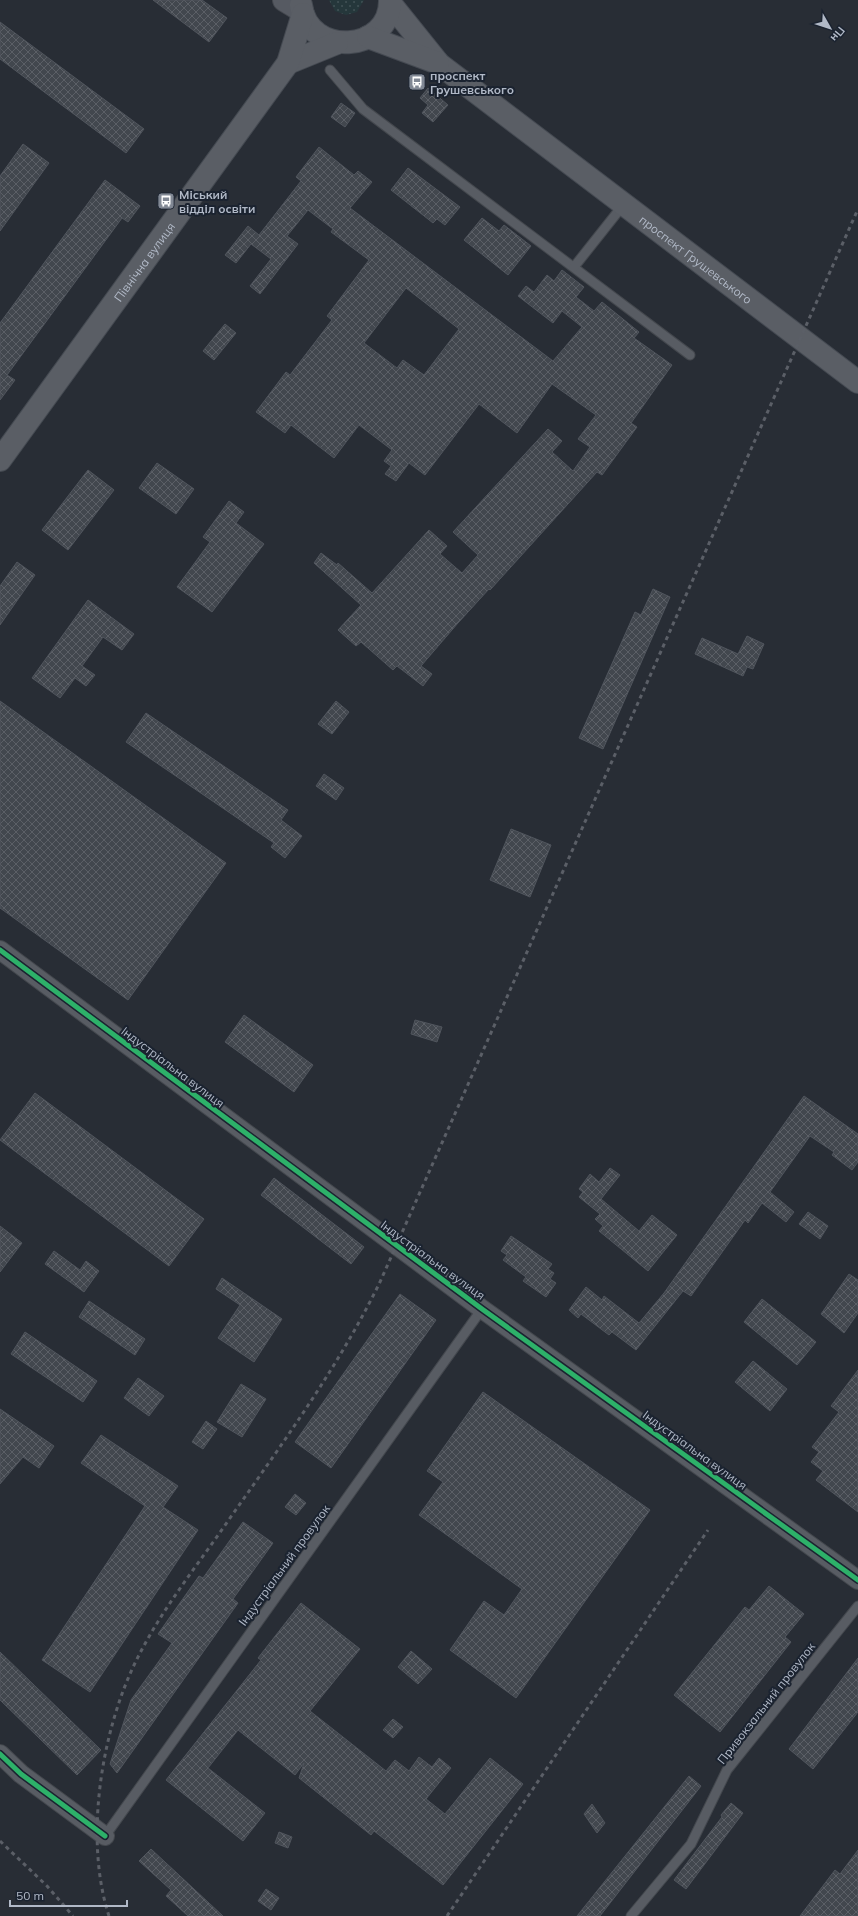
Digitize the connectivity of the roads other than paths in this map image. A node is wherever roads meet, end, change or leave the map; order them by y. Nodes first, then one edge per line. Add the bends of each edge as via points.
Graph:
1 (390, 1) edge
2 (297, 6) edge
3 (368, 37) junction
4 (337, 43) junction
5 (288, 63) junction
6 (439, 64) junction
7 (330, 70) dead end
8 (624, 204) junction
9 (574, 267) junction
10 (690, 355) dead end
11 (858, 382) edge
12 (0, 460) edge
13 (0, 950) edge
14 (482, 1309) junction
15 (858, 1580) edge
16 (858, 1606) edge
17 (0, 1754) edge
18 (105, 1836) joint
19 (632, 1916) edge

1 - 3 main road via 383,23
1 - 6 main road, проспект Грушевського
2 - 4 main road via 311,28 322,38
2 - 5 main road, Північна вулиця
3 - 4 main road via 358,42
3 - 6 main road, проспект Грушевського
4 - 5 main road
5 - 12 main road, Північна вулиця
6 - 8 main road, проспект Грушевського
7 - 9 lane via 363,108
8 - 9 lane
8 - 11 main road, проспект Грушевського
9 - 10 lane
13 - 14 street, Індустріальна вулиця
14 - 15 street, Індустріальна вулиця
14 - 18 lane, Індустріальний провулок
16 - 19 lane, Привокзальний провулок via 727,1770 691,1844
17 - 18 street via 21,1774

